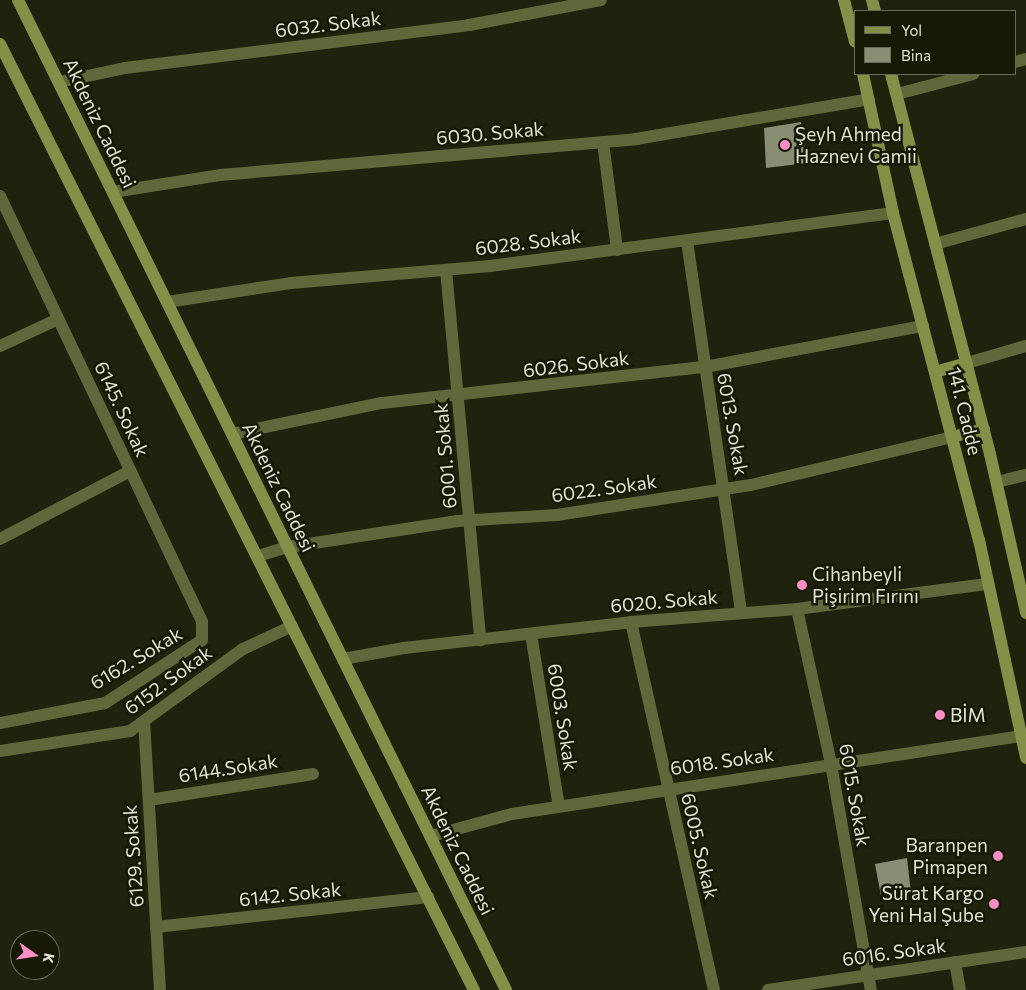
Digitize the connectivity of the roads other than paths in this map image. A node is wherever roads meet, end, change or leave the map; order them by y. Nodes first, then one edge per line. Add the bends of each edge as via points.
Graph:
1 (18, 0) edge
2 (601, 0) edge
3 (844, 0) edge
4 (854, 38) edge
5 (0, 44) edge
6 (863, 75) edge
7 (891, 75) edge
8 (969, 75) edge
9 (59, 82) junction
10 (897, 94) junction
11 (869, 99) junction
12 (603, 142) junction
13 (113, 192) junction
14 (0, 196) edge
15 (894, 213) junction
16 (1026, 219) edge
17 (687, 240) junction
18 (936, 244) junction
19 (617, 250) junction
20 (446, 270) junction
21 (167, 302) junction
22 (58, 319) junction
23 (923, 326) junction
24 (0, 346) edge
25 (1026, 346) edge
26 (967, 363) junction
27 (705, 367) junction
28 (935, 372) junction
29 (458, 396) junction
30 (984, 429) junction
31 (232, 434) junction
32 (952, 437) junction
33 (130, 471) junction
34 (1026, 475) edge
35 (997, 482) junction
36 (725, 489) junction
37 (469, 520) junction
38 (0, 539) edge
39 (288, 547) junction
40 (258, 556) junction
41 (988, 584) junction
42 (797, 609) junction
43 (1026, 609) edge
44 (741, 613) junction
45 (631, 622) junction
46 (292, 626) junction
47 (531, 634) junction
48 (202, 640) joint
49 (480, 640) junction
50 (343, 659) junction
51 (144, 721) junction
52 (0, 722) edge
53 (1021, 736) junction
54 (0, 751) edge
55 (1026, 758) edge
56 (831, 764) junction
57 (313, 774) dead end
58 (668, 788) junction
59 (148, 800) junction
60 (558, 806) junction
61 (431, 836) junction
62 (428, 897) junction
63 (156, 927) junction
64 (1026, 952) edge
65 (955, 962) junction
66 (868, 975) junction
67 (160, 990) edge
68 (474, 990) edge
69 (506, 990) edge
70 (714, 990) edge
71 (768, 990) edge
72 (871, 990) edge
73 (960, 990) edge

1 - 9 main road, Akdeniz Caddesi
2 - 9 street, 6032. Sokak via 469,25 125,68
3 - 4 main road
5 - 40 main road
6 - 11 main road, 141. Cadde
7 - 10 main road, 141. Cadde
8 - 10 street
9 - 13 main road, Akdeniz Caddesi
10 - 18 main road, 141. Cadde
11 - 12 street, 6030. Sokak
11 - 15 main road, 141. Cadde
12 - 13 street, 6030. Sokak via 220,175
12 - 19 street
13 - 21 main road, Akdeniz Caddesi
14 - 22 street, 6145. Sokak
15 - 17 street, 6028. Sokak
15 - 23 main road, 141. Cadde
16 - 18 street
17 - 19 street, 6028. Sokak
17 - 27 street, 6013. Sokak
18 - 26 main road, 141. Cadde
19 - 20 street, 6028. Sokak
20 - 21 street, 6028. Sokak via 292,283
20 - 29 street, 6001. Sokak
21 - 31 main road, Akdeniz Caddesi
22 - 24 street
22 - 33 street, 6145. Sokak
23 - 27 street, 6026. Sokak
23 - 28 main road, 141. Cadde
25 - 26 street
26 - 28 main road
26 - 30 main road, 141. Cadde
27 - 29 street, 6026. Sokak
27 - 36 street, 6013. Sokak
28 - 32 main road, 141. Cadde
29 - 31 street, 6026. Sokak via 382,403
29 - 37 street, 6001. Sokak
30 - 32 main road
30 - 35 main road, 141. Cadde
31 - 39 main road, Akdeniz Caddesi
32 - 36 street, 6022. Sokak
32 - 41 main road, 141. Cadde
33 - 38 street
33 - 48 street, 6145. Sokak via 202,622
34 - 35 street
35 - 43 main road, 141. Cadde
36 - 37 street, 6022. Sokak via 558,515
36 - 44 street, 6013. Sokak
37 - 39 street, 6022. Sokak
37 - 49 street, 6001. Sokak
39 - 40 street, 6022. Sokak
39 - 50 main road, Akdeniz Caddesi
40 - 46 main road
41 - 42 street, 6020. Sokak
41 - 53 main road, 141. Cadde
42 - 44 street, 6020. Sokak
42 - 56 street, 6015. Sokak
44 - 45 street, 6020. Sokak
45 - 47 street, 6020. Sokak
45 - 58 street, 6005. Sokak
46 - 51 street, 6152. Sokak via 243,649
46 - 62 main road
47 - 49 street, 6020. Sokak
47 - 60 street, 6003. Sokak
48 - 52 street, 6162. Sokak via 105,703
49 - 50 street, 6020. Sokak
50 - 61 main road, Akdeniz Caddesi
51 - 54 street, 6152. Sokak via 130,731
51 - 59 street, 6129. Sokak
53 - 55 main road, 141. Cadde
53 - 56 street, 6018. Sokak
56 - 58 street, 6018. Sokak
56 - 66 street, 6015. Sokak
57 - 59 street, 6144.Sokak
58 - 60 street, 6018. Sokak
58 - 70 street, 6005. Sokak
59 - 63 street, 6129. Sokak
60 - 61 street, 6018. Sokak via 512,814
61 - 69 main road, Akdeniz Caddesi
62 - 63 street, 6142. Sokak
62 - 68 main road
63 - 67 street, 6129. Sokak
64 - 65 street, 6016. Sokak
65 - 66 street, 6016. Sokak
65 - 73 street
66 - 71 street, 6016. Sokak
66 - 72 street, 6015. Sokak

